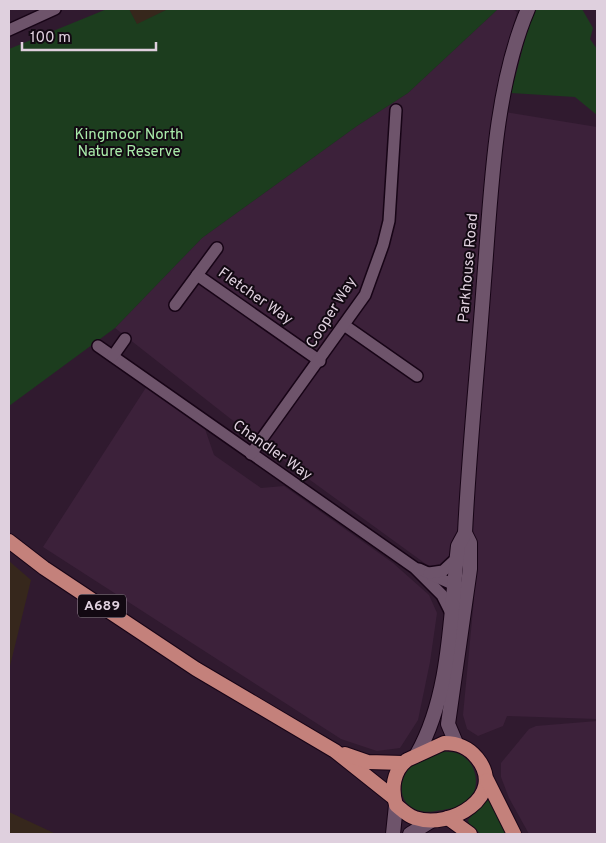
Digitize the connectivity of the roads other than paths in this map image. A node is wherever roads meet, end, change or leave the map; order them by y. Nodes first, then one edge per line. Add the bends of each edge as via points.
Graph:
1 (55, 9) edge
2 (528, 9) edge
3 (9, 30) edge
4 (396, 110) dead end
5 (217, 248) dead end
6 (197, 275) junction
7 (175, 305) dead end
8 (344, 325) junction
9 (124, 339) dead end
10 (98, 346) dead end
11 (113, 356) junction
12 (320, 361) junction
13 (417, 376) dead end
14 (251, 454) junction
15 (465, 533) junction
16 (9, 541) edge
17 (457, 558) junction
18 (415, 568) junction
19 (429, 573) junction
20 (454, 592) junction
21 (456, 743) junction
22 (334, 750) junction
23 (417, 754) junction
24 (403, 763) junction
25 (487, 780) junction
26 (395, 801) junction
27 (448, 818) junction
28 (430, 821) junction
29 (393, 834) edge
30 (410, 834) edge
31 (470, 834) edge
32 (514, 834) edge

1 - 3 street
2 - 15 street, Parkhouse Road via 520,27 500,117
4 - 8 street, Cooper Way via 389,221 384,245 365,295
5 - 6 street, Fletcher Way
6 - 7 street, Fletcher Way
6 - 12 street, Fletcher Way
8 - 12 street, Cooper Way
8 - 13 street
9 - 11 street
10 - 11 street, Chandler Way
11 - 14 street, Chandler Way
12 - 14 street, Cooper Way
14 - 18 street, Chandler Way
15 - 17 street, Parkhouse Road via 458,546
15 - 20 street, Parkhouse Road via 470,542
16 - 22 highway, A689 via 44,568 196,669
17 - 19 street via 443,571
17 - 20 street, Parkhouse Road
18 - 19 street, Chandler Way
18 - 20 street, Chandler Way
19 - 20 street, Chandler Way
20 - 21 street, Parkhouse Road via 448,724
20 - 23 street, Parkhouse Road via 442,685 433,723
21 - 23 highway via 444,743
21 - 25 highway via 475,756 485,769
22 - 24 highway, A689 via 368,762
22 - 26 highway, A689
23 - 24 highway
24 - 26 highway via 395,779
25 - 27 highway via 474,805
25 - 32 highway
26 - 28 highway via 414,818
26 - 29 street
27 - 28 highway
27 - 31 highway
28 - 30 street

